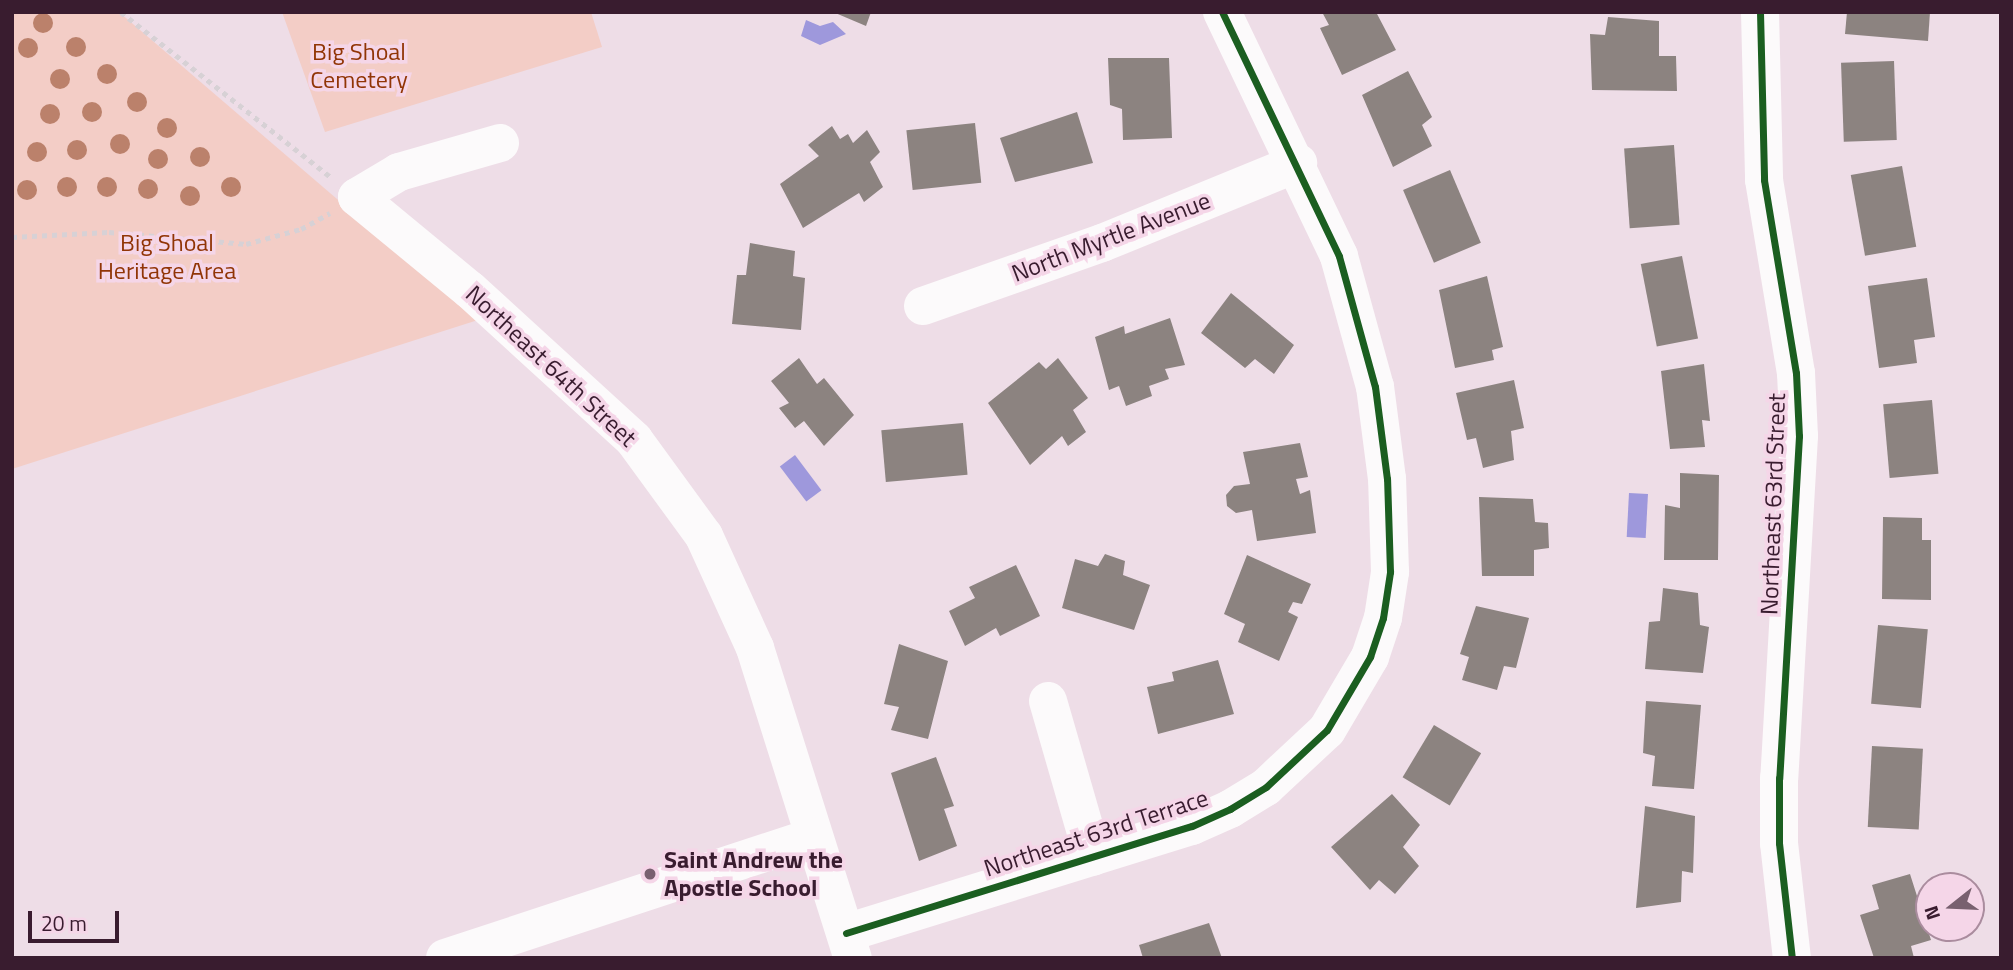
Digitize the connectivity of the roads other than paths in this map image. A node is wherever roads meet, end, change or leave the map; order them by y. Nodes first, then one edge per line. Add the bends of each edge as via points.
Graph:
1 (1223, 12) edge
2 (1760, 12) edge
3 (500, 143) dead end
4 (1298, 163) junction
5 (923, 306) dead end
6 (1048, 701) dead end
7 (814, 837) junction
8 (1093, 857) junction
9 (849, 946) edge
10 (445, 958) edge
11 (1791, 958) edge

1 - 4 street, Northeast 63rd Terrace
2 - 11 street, Northeast 63rd Street via 1764,180 1796,373 1799,436 1779,778 1779,843
3 - 7 street, Northeast 64th Street via 399,172 357,197 470,290 634,440 704,536 755,648
4 - 5 street, North Myrtle Avenue via 1102,243
4 - 8 street, Northeast 63rd Terrace via 1339,257 1375,387 1387,479 1390,572 1383,618 1351,695 1327,730 1288,769 1230,809
6 - 8 street, Northeast 63rd Terrace
7 - 9 street, Northeast 64th Street
7 - 10 street
8 - 9 street, Northeast 63rd Terrace

